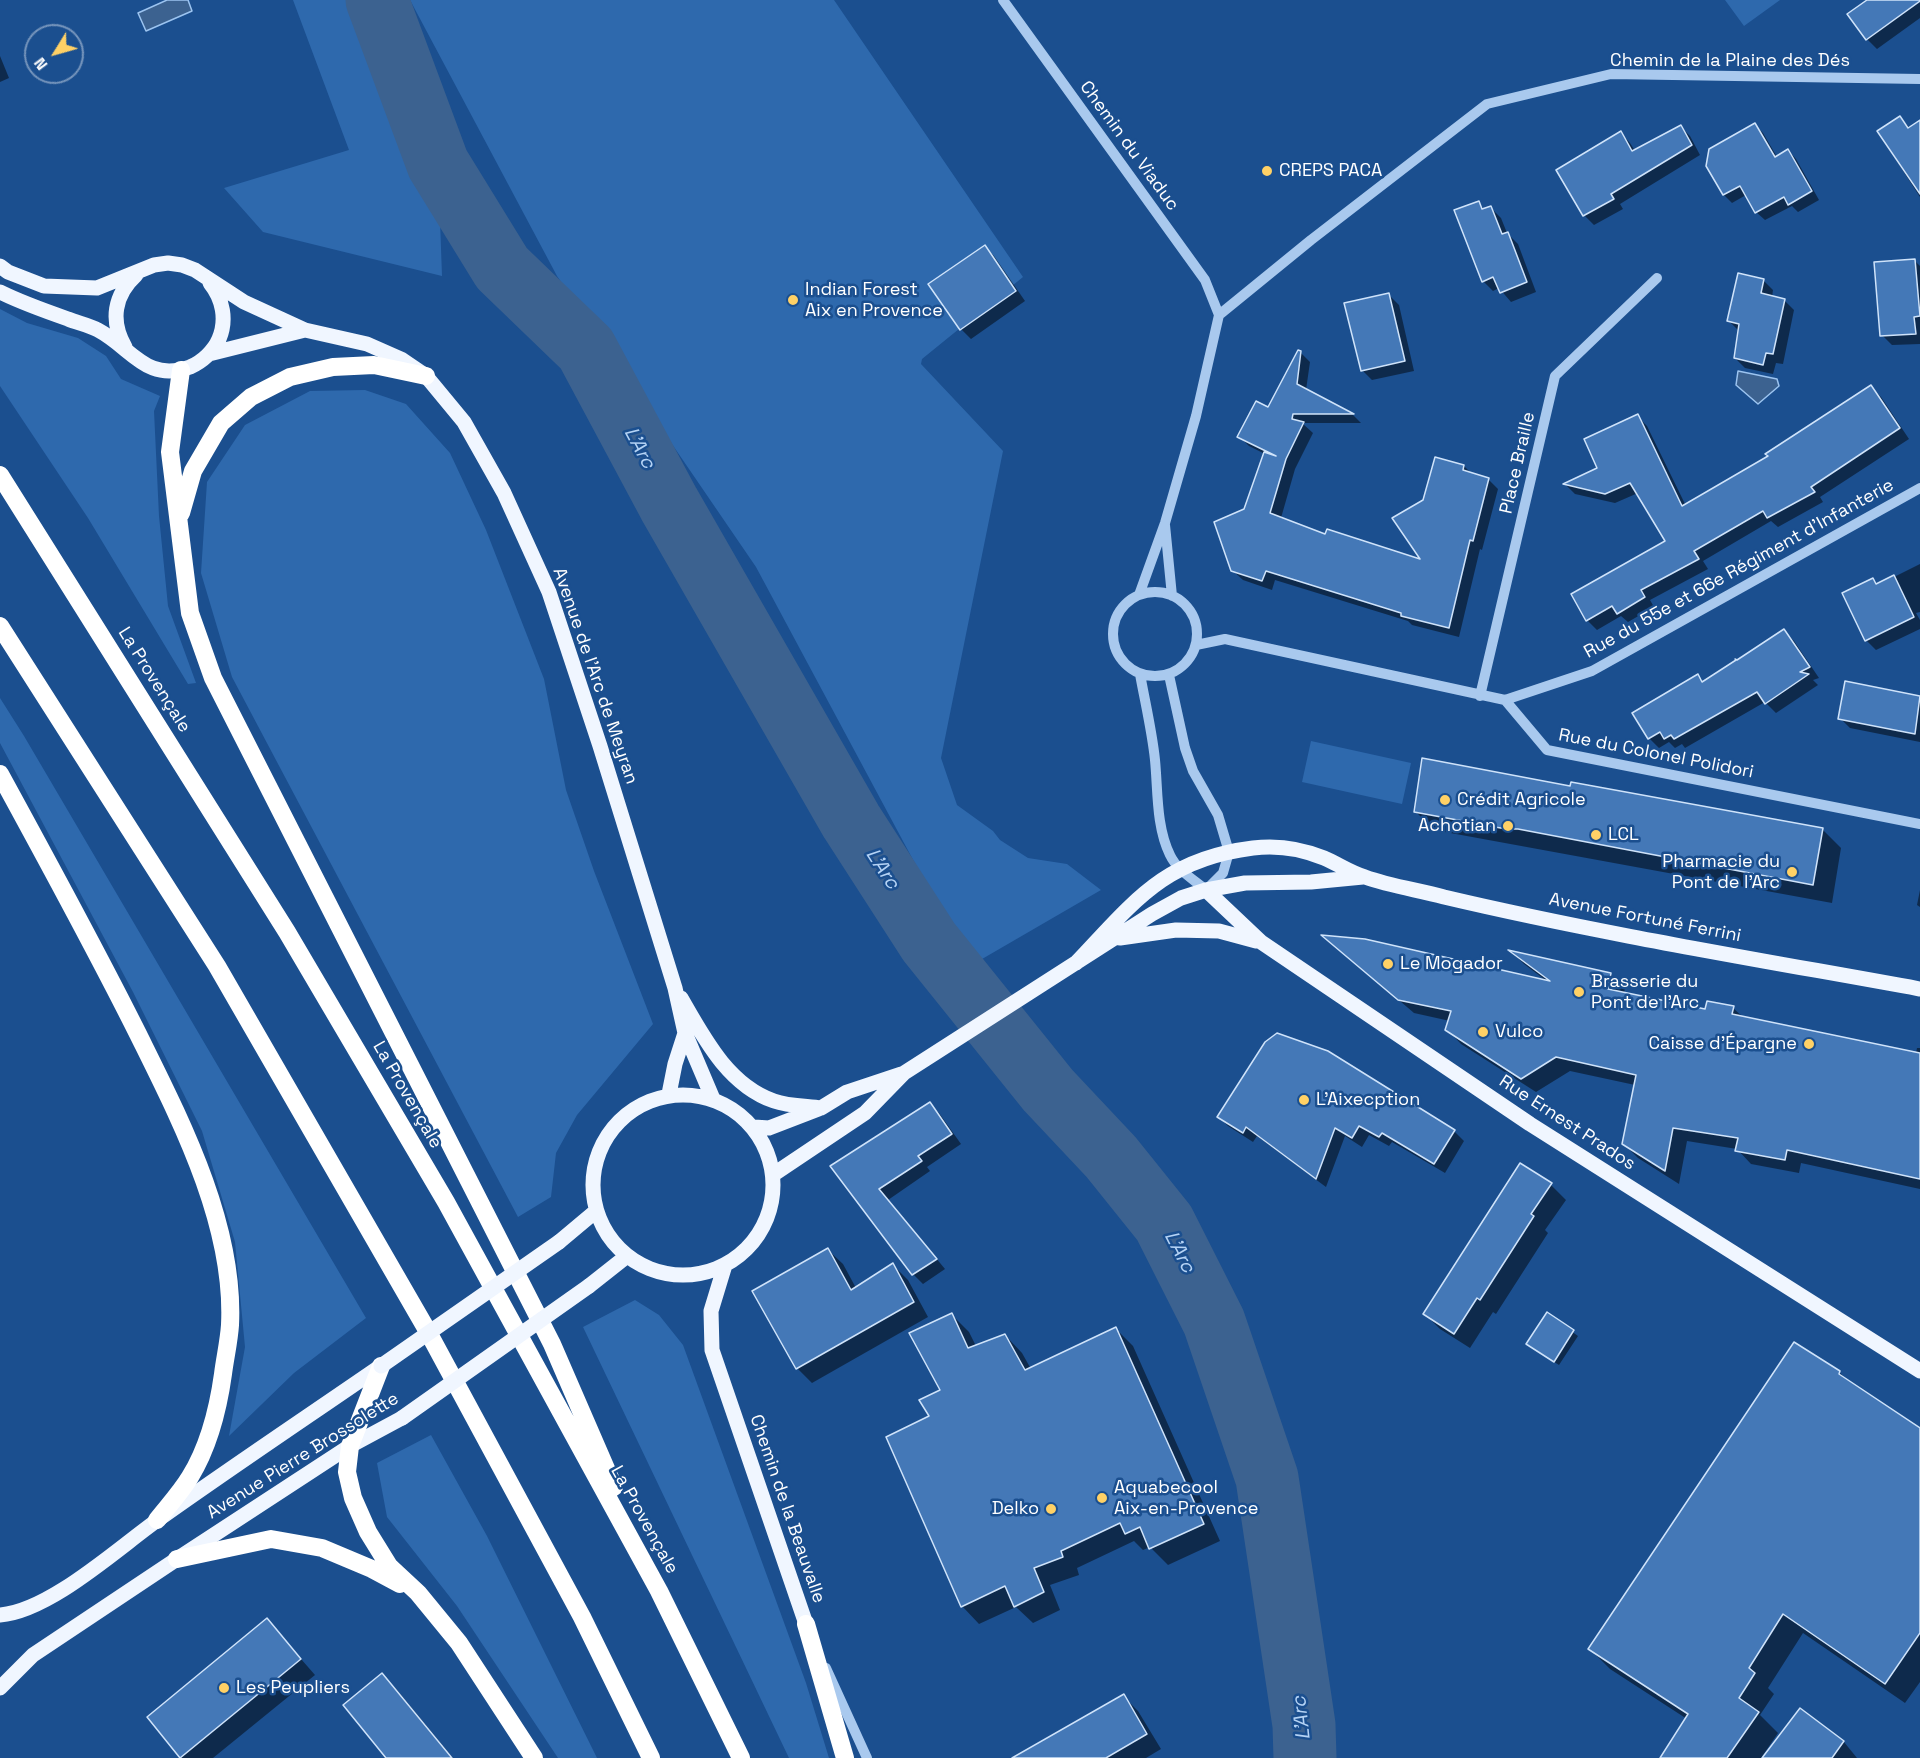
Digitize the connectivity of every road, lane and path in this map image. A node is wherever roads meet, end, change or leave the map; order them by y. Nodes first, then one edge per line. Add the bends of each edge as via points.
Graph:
1 (1003, 0) edge
2 (1920, 79) edge
3 (0, 266) edge
4 (141, 271) junction
5 (1657, 278) dead end
6 (207, 279) junction
7 (0, 292) edge
8 (1219, 315) junction
9 (305, 330) junction
10 (126, 350) junction
11 (209, 354) junction
12 (181, 370) junction
13 (426, 376) junction
14 (0, 475) edge
15 (1920, 488) edge
16 (1165, 523) junction
17 (178, 524) junction
18 (1139, 595) junction
19 (1172, 596) junction
20 (0, 626) edge
21 (1196, 645) junction
22 (1140, 674) junction
23 (1169, 675) junction
24 (1480, 696) junction
25 (1505, 700) junction
26 (0, 774) edge
27 (1920, 824) edge
28 (1229, 852) junction
29 (1179, 868) junction
30 (1364, 877) junction
31 (1206, 890) junction
32 (1114, 938) junction
33 (1261, 942) junction
34 (1076, 963) junction
35 (675, 988) junction
36 (1920, 988) edge
37 (685, 1033) junction
38 (904, 1073) junction
39 (669, 1094) junction
40 (713, 1099) junction
41 (821, 1108) junction
42 (754, 1127) junction
43 (774, 1174) junction
44 (596, 1211) junction
45 (627, 1256) junction
46 (725, 1265) junction
47 (381, 1366) junction
48 (1920, 1371) edge
49 (350, 1446) junction
50 (157, 1520) junction
51 (177, 1559) junction
52 (659, 1591) junction
53 (418, 1593) junction
54 (0, 1615) edge
55 (806, 1624) junction
56 (0, 1688) edge
57 (534, 1758) edge
58 (651, 1758) edge
59 (741, 1758) edge
60 (845, 1758) edge
61 (867, 1758) edge

1 - 8 street, Chemin du Viaduc via 1205,280
2 - 8 street, Chemin de la Plaine des Dés via 1611,74 1487,104
3 - 4 main road, Avenue de l'Arc de Meyran via 8,273 44,286 97,288
4 - 6 main road, Avenue de l'Arc de Meyran via 154,265 177,264
4 - 10 main road via 126,284 116,305 118,336
5 - 24 street, Place Braille via 1555,376
6 - 9 main road, Avenue de l'Arc de Meyran via 244,302
6 - 11 main road via 217,291 223,324 219,340
7 - 10 main road via 98,330
8 - 16 street via 1196,416
9 - 11 main road, Avenue de l'Arc de Meyran
9 - 13 main road, Avenue de l'Arc de Meyran via 367,344 401,359
10 - 12 main road via 150,368
11 - 12 main road, Avenue de l'Arc de Meyran
12 - 17 highway via 170,452
13 - 17 highway via 374,364 333,367 290,377 251,397 221,423 193,471
13 - 35 main road, Avenue de l'Arc de Meyran via 464,422 504,493 549,592
14 - 52 highway, La Provençale via 299,952 446,1202
15 - 25 street, Rue du 55e et 66e Régiment d'Infanterie via 1592,671
16 - 18 street
16 - 19 street
17 - 52 highway via 190,614 213,678 552,1344
18 - 19 street via 1152,592
18 - 22 street via 1121,609 1113,628 1113,642 1128,667
19 - 21 street via 1188,607 1194,619
20 - 58 highway via 217,966 426,1330 582,1617
21 - 23 street via 1182,667
21 - 24 street via 1225,639
22 - 23 street
22 - 29 street via 1165,839
23 - 28 street via 1185,748 1218,815
24 - 25 street
25 - 27 street, Rue du Colonel Polidori via 1547,750
26 - 50 highway via 107,972 172,1104 203,1179 222,1241 230,1325 220,1396 208,1439 190,1478
28 - 29 main road
28 - 30 main road via 1288,848 1322,857
28 - 31 street via 1222,873
29 - 31 street
29 - 34 main road via 1135,900
30 - 31 main road via 1245,883
30 - 36 main road, Avenue Fortuné Ferrini via 1568,925
31 - 32 main road via 1181,898
31 - 33 main road, Rue Ernest Prados
32 - 33 main road via 1176,930 1219,931
32 - 34 main road
33 - 48 main road, Rue Ernest Prados via 1530,1124
34 - 38 main road
35 - 37 main road, Avenue de l'Arc de Meyran
35 - 41 main road via 713,1052 745,1086 774,1101
37 - 39 main road
37 - 40 main road, Avenue de l'Arc de Meyran
38 - 41 main road via 847,1092
38 - 43 main road via 865,1113
39 - 40 main road
39 - 44 main road via 634,1107 611,1129 598,1150 592,1182
40 - 42 main road via 729,1106
41 - 42 main road via 769,1128
42 - 43 main road via 769,1154
43 - 46 main road via 774,1195 765,1225 750,1246
44 - 45 main road via 609,1237
44 - 47 main road, Avenue Pierre Brossolette, bridge via 559,1242
45 - 46 main road via 654,1271 688,1275
45 - 49 main road, Avenue Pierre Brossolette, bridge via 402,1419
46 - 55 main road, Chemin de la Beauvalle via 711,1311 712,1350
47 - 49 highway
47 - 50 main road, Avenue Pierre Brossolette
49 - 51 main road, Avenue Pierre Brossolette
49 - 53 highway via 347,1472 352,1498 389,1566
50 - 54 main road, Avenue Pierre Brossolette via 55,1594 32,1607
51 - 53 highway via 271,1539 322,1548
51 - 56 main road, Avenue Pierre Brossolette via 33,1655
52 - 59 highway, La Provençale
53 - 57 highway via 459,1643
55 - 60 highway
55 - 61 street, Chemin de la Beauvalle

